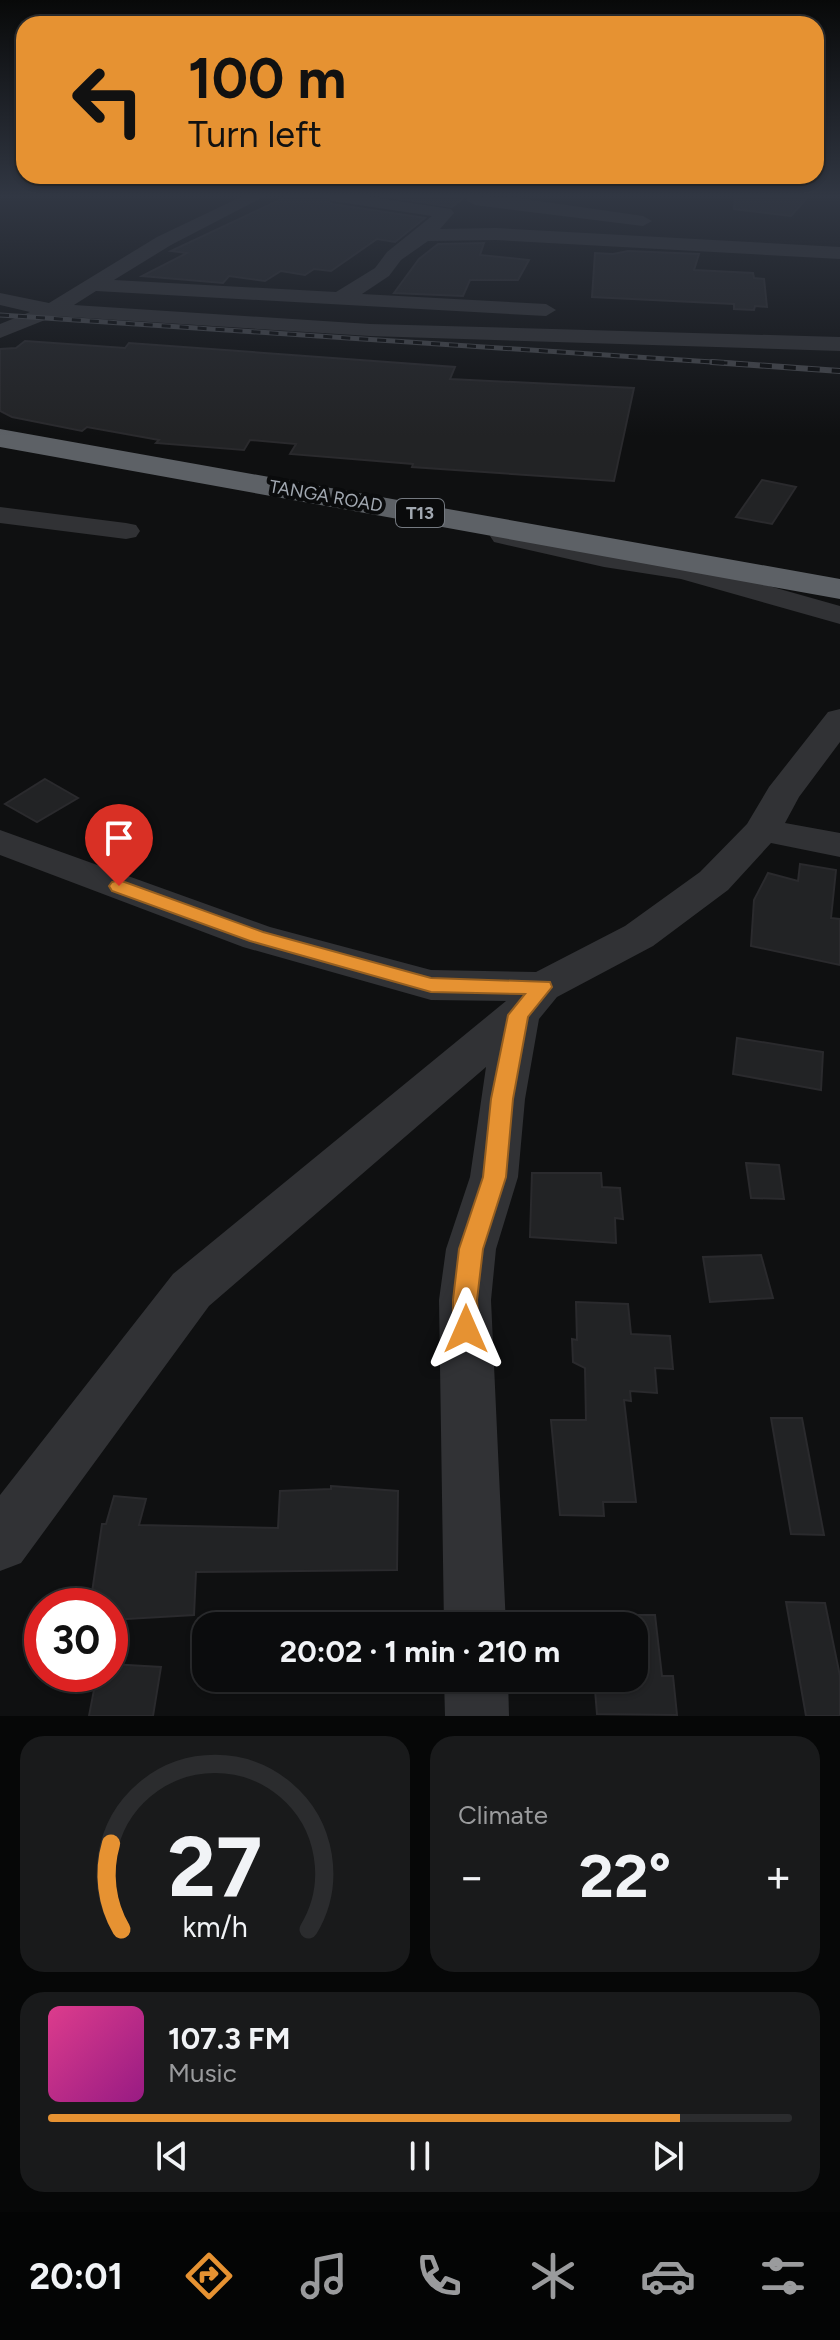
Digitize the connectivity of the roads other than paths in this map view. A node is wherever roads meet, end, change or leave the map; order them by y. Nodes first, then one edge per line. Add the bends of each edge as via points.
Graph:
1 (106, 276) edge
2 (376, 276) edge
3 (91, 285) junction
4 (0, 299) edge
5 (338, 300) junction
6 (52, 310) junction
7 (575, 312) dead end
8 (669, 317) dead end
9 (0, 332) edge
10 (840, 332) edge
11 (840, 344) edge
12 (0, 438) edge
13 (408, 511) junction
14 (0, 515) edge
15 (126, 531) dead end
16 (840, 589) edge
17 (840, 615) edge
18 (840, 719) edge
19 (762, 830) junction
20 (0, 842) edge
21 (840, 845) edge
22 (530, 1001) junction
23 (0, 1542) edge
24 (475, 1612) edge
25 (476, 1692) edge
26 (477, 1716) edge

1 - 3 street
2 - 5 street
3 - 5 street
3 - 6 street
4 - 6 street
5 - 7 street
6 - 9 street
6 - 11 street via 370,330
8 - 10 street
12 - 13 highway, TANGA ROAD / T13
13 - 16 highway, TANGA ROAD / T13
13 - 17 street via 604,558 684,571
14 - 15 street
18 - 19 street
19 - 21 street
19 - 22 street via 689,900
20 - 22 street via 257,937 431,985
22 - 23 street via 191,1290
22 - 24 street via 502,1099 494,1177 471,1249 465,1300
25 - 26 street

